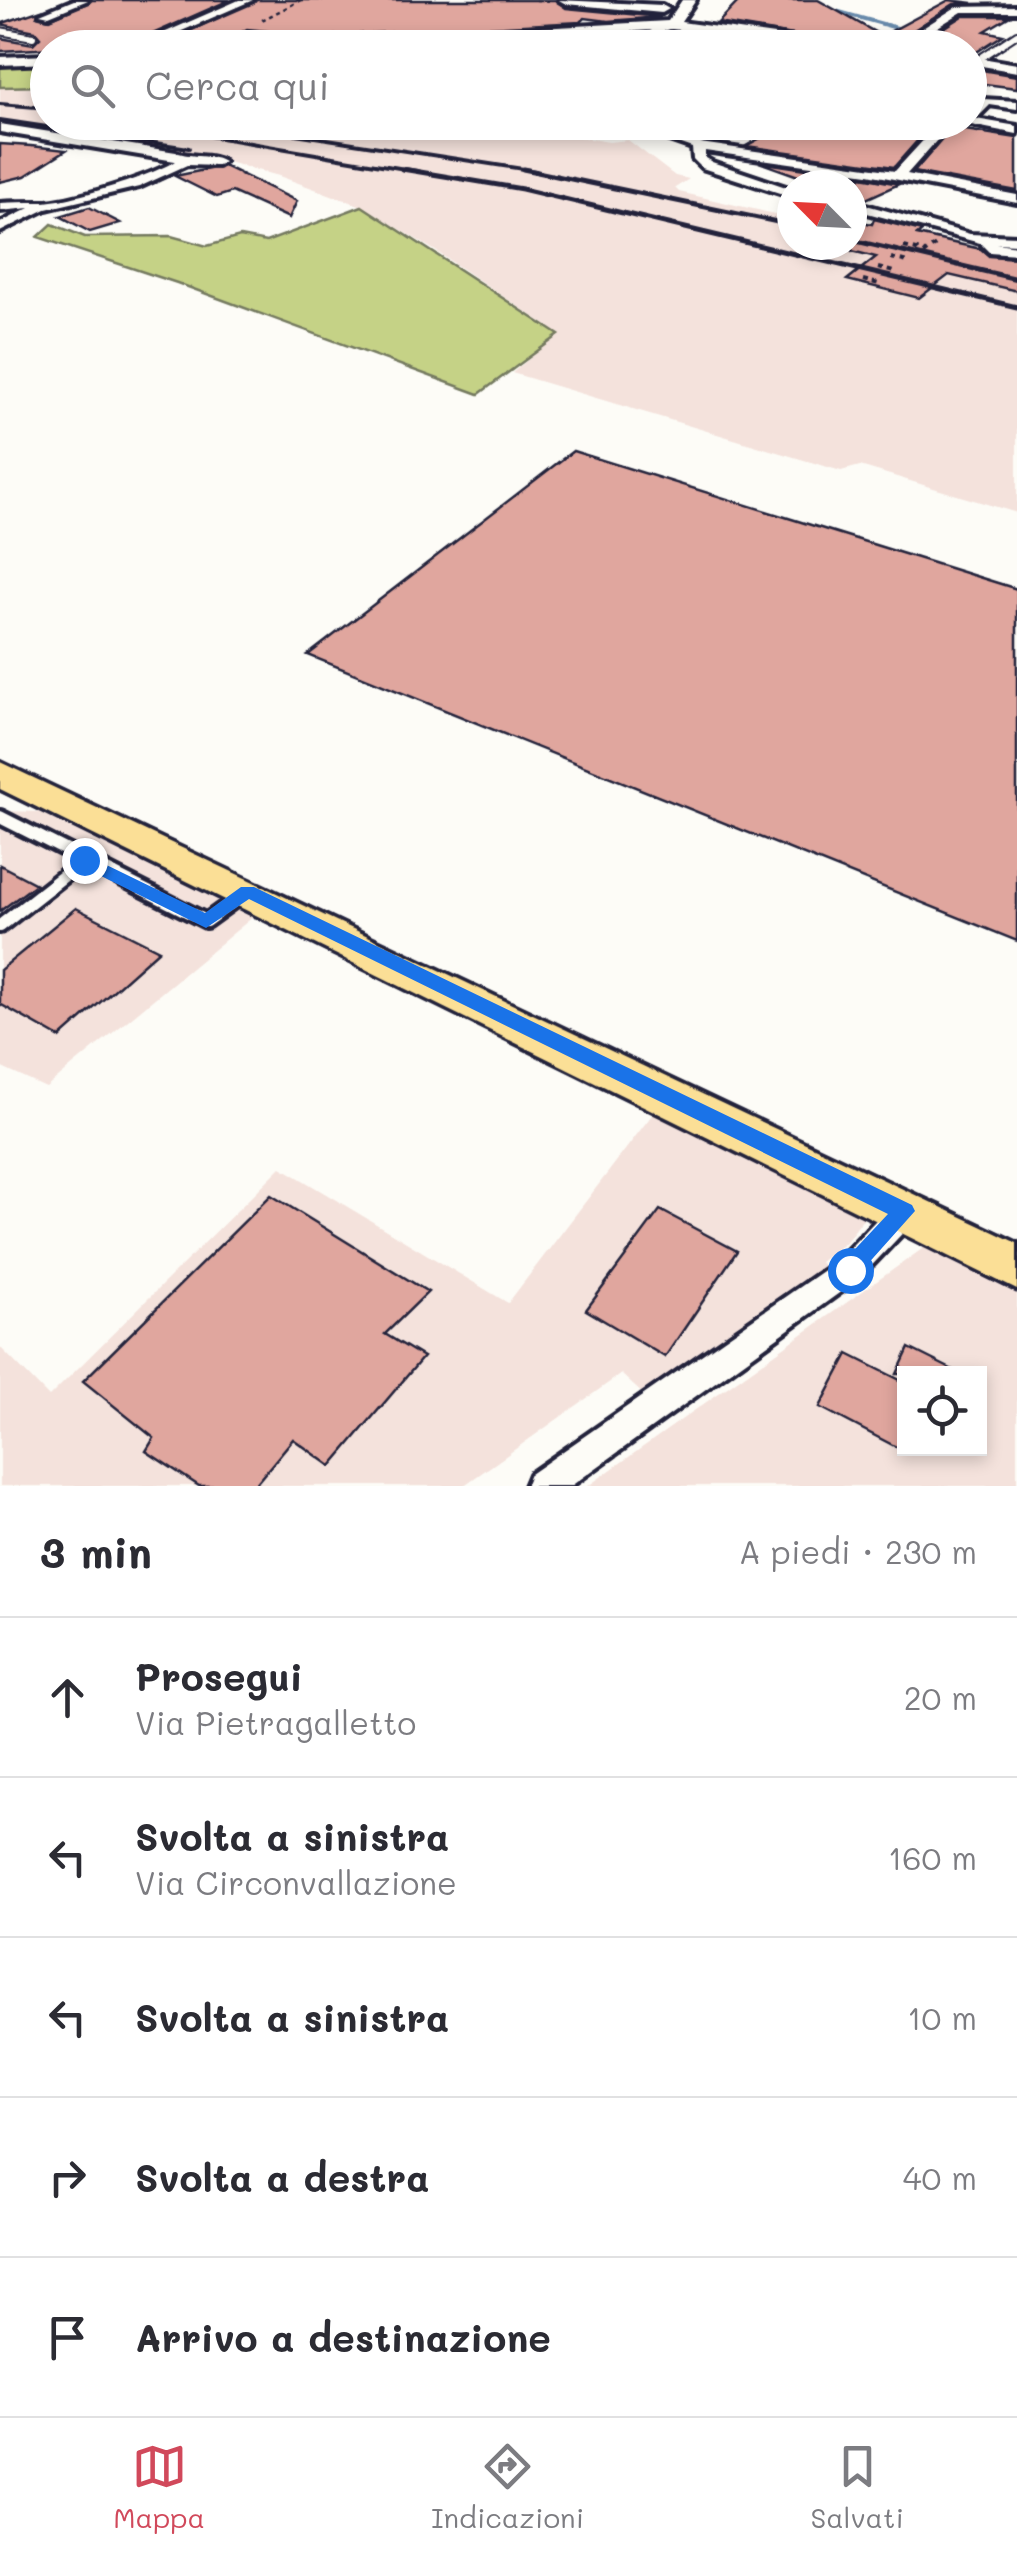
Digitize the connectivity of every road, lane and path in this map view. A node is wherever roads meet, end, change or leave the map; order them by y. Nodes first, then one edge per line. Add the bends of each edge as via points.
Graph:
1 (83, 0) edge
2 (248, 0) edge
3 (301, 0) edge
4 (566, 0) edge
5 (1017, 9) edge
6 (680, 12) edge
7 (45, 14) dead end
8 (262, 20) dead end
9 (639, 29) joint
10 (176, 30) edge
11 (618, 30) edge
12 (720, 30) edge
13 (925, 30) edge
14 (0, 31) edge
15 (1017, 34) edge
16 (30, 36) edge
17 (987, 52) edge
18 (30, 59) edge
19 (0, 61) edge
20 (987, 63) edge
21 (1017, 68) edge
22 (987, 101) edge
23 (1017, 105) edge
24 (987, 124) edge
25 (0, 128) edge
26 (1017, 130) edge
27 (30, 132) edge
28 (93, 140) edge
29 (680, 140) edge
30 (931, 140) edge
31 (698, 146) junction
32 (184, 161) junction
33 (218, 162) dead end
34 (900, 175) junction
35 (777, 176) edge
36 (777, 188) edge
37 (1017, 199) edge
38 (0, 207) edge
39 (38, 208) junction
40 (867, 208) edge
41 (0, 228) edge
42 (1015, 240) edge
43 (904, 247) dead end
44 (926, 252) dead end
45 (891, 258) dead end
46 (908, 262) dead end
47 (878, 268) dead end
48 (894, 272) dead end
49 (863, 280) dead end
50 (879, 284) dead end
51 (0, 774) edge
52 (0, 800) edge
53 (55, 802) junction
54 (0, 817) edge
55 (84, 860) junction
56 (248, 891) junction
57 (0, 926) edge
58 (904, 1211) junction
59 (1017, 1268) edge
60 (542, 1486) edge

1 - 7 street
2 - 10 street
3 - 8 path
4 - 6 street
5 - 13 street via 960,8
6 - 9 street
6 - 12 street
9 - 11 street
14 - 16 lane
15 - 17 lane
18 - 19 street
20 - 21 street
22 - 23 street
24 - 26 street
25 - 27 street
28 - 32 street
29 - 31 street
30 - 34 street
31 - 34 street
31 - 35 street
31 - 36 street via 698,159 708,165
32 - 33 street
32 - 39 street
34 - 37 street
38 - 39 street
39 - 41 street
40 - 42 street via 952,234
43 - 44 path
45 - 46 path
47 - 48 path
49 - 50 path
51 - 53 main road
52 - 53 main road
53 - 56 main road
54 - 55 lane
55 - 56 lane via 206,921
55 - 57 lane
56 - 58 main road
58 - 59 main road
58 - 60 street via 850,1270

